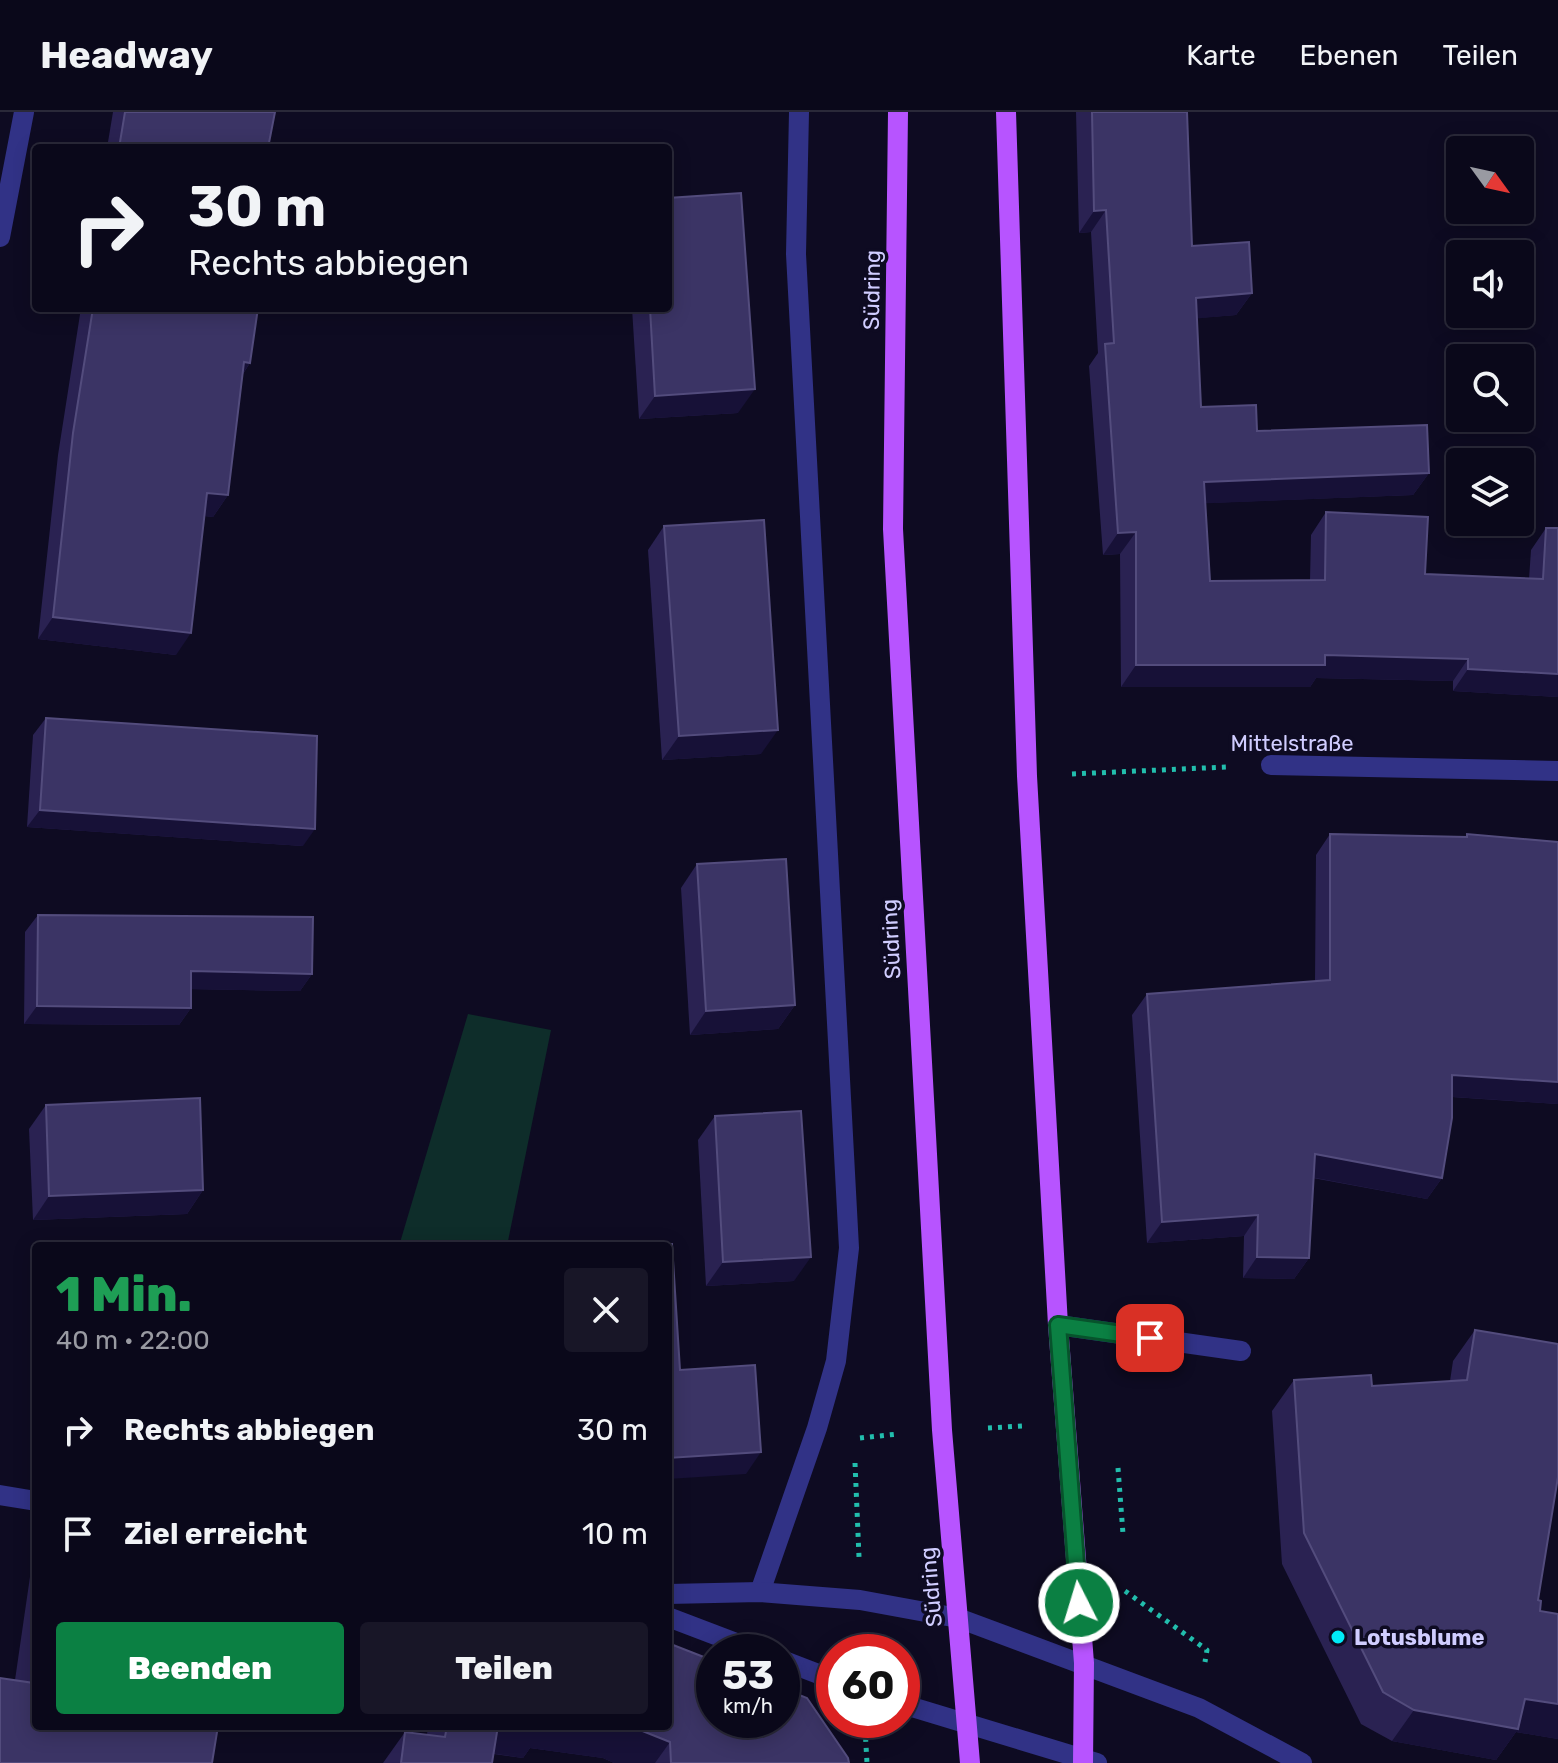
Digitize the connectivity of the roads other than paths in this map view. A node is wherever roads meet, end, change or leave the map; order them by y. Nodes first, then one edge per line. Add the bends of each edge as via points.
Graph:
1 (24, 112) edge
2 (799, 112) edge
3 (898, 112) edge
4 (1006, 112) edge
5 (0, 237) edge
6 (1271, 765) road end
7 (1558, 771) edge
8 (1058, 1325) junction
9 (1241, 1351) dead end
10 (0, 1495) edge
11 (32, 1500) edge
12 (760, 1592) junction
13 (672, 1594) edge
14 (958, 1618) junction
15 (672, 1619) edge
16 (713, 1634) edge
17 (1084, 1663) junction
18 (920, 1710) edge
19 (967, 1726) junction
20 (1088, 1762) edge
21 (970, 1763) edge
22 (1302, 1763) edge

1 - 5 street
2 - 12 street via 796,254 849,1248 836,1361
3 - 14 main road, Südring via 893,529 942,1430
4 - 8 main road via 1027,776
6 - 7 street, Mittelstraße
8 - 9 street
8 - 17 main road
10 - 11 street
12 - 13 street
12 - 14 street via 860,1600
14 - 17 street
14 - 19 main road, Südring
15 - 16 street
17 - 20 main road
17 - 22 street via 1199,1708
18 - 19 street
19 - 20 street
19 - 21 main road, Südring

